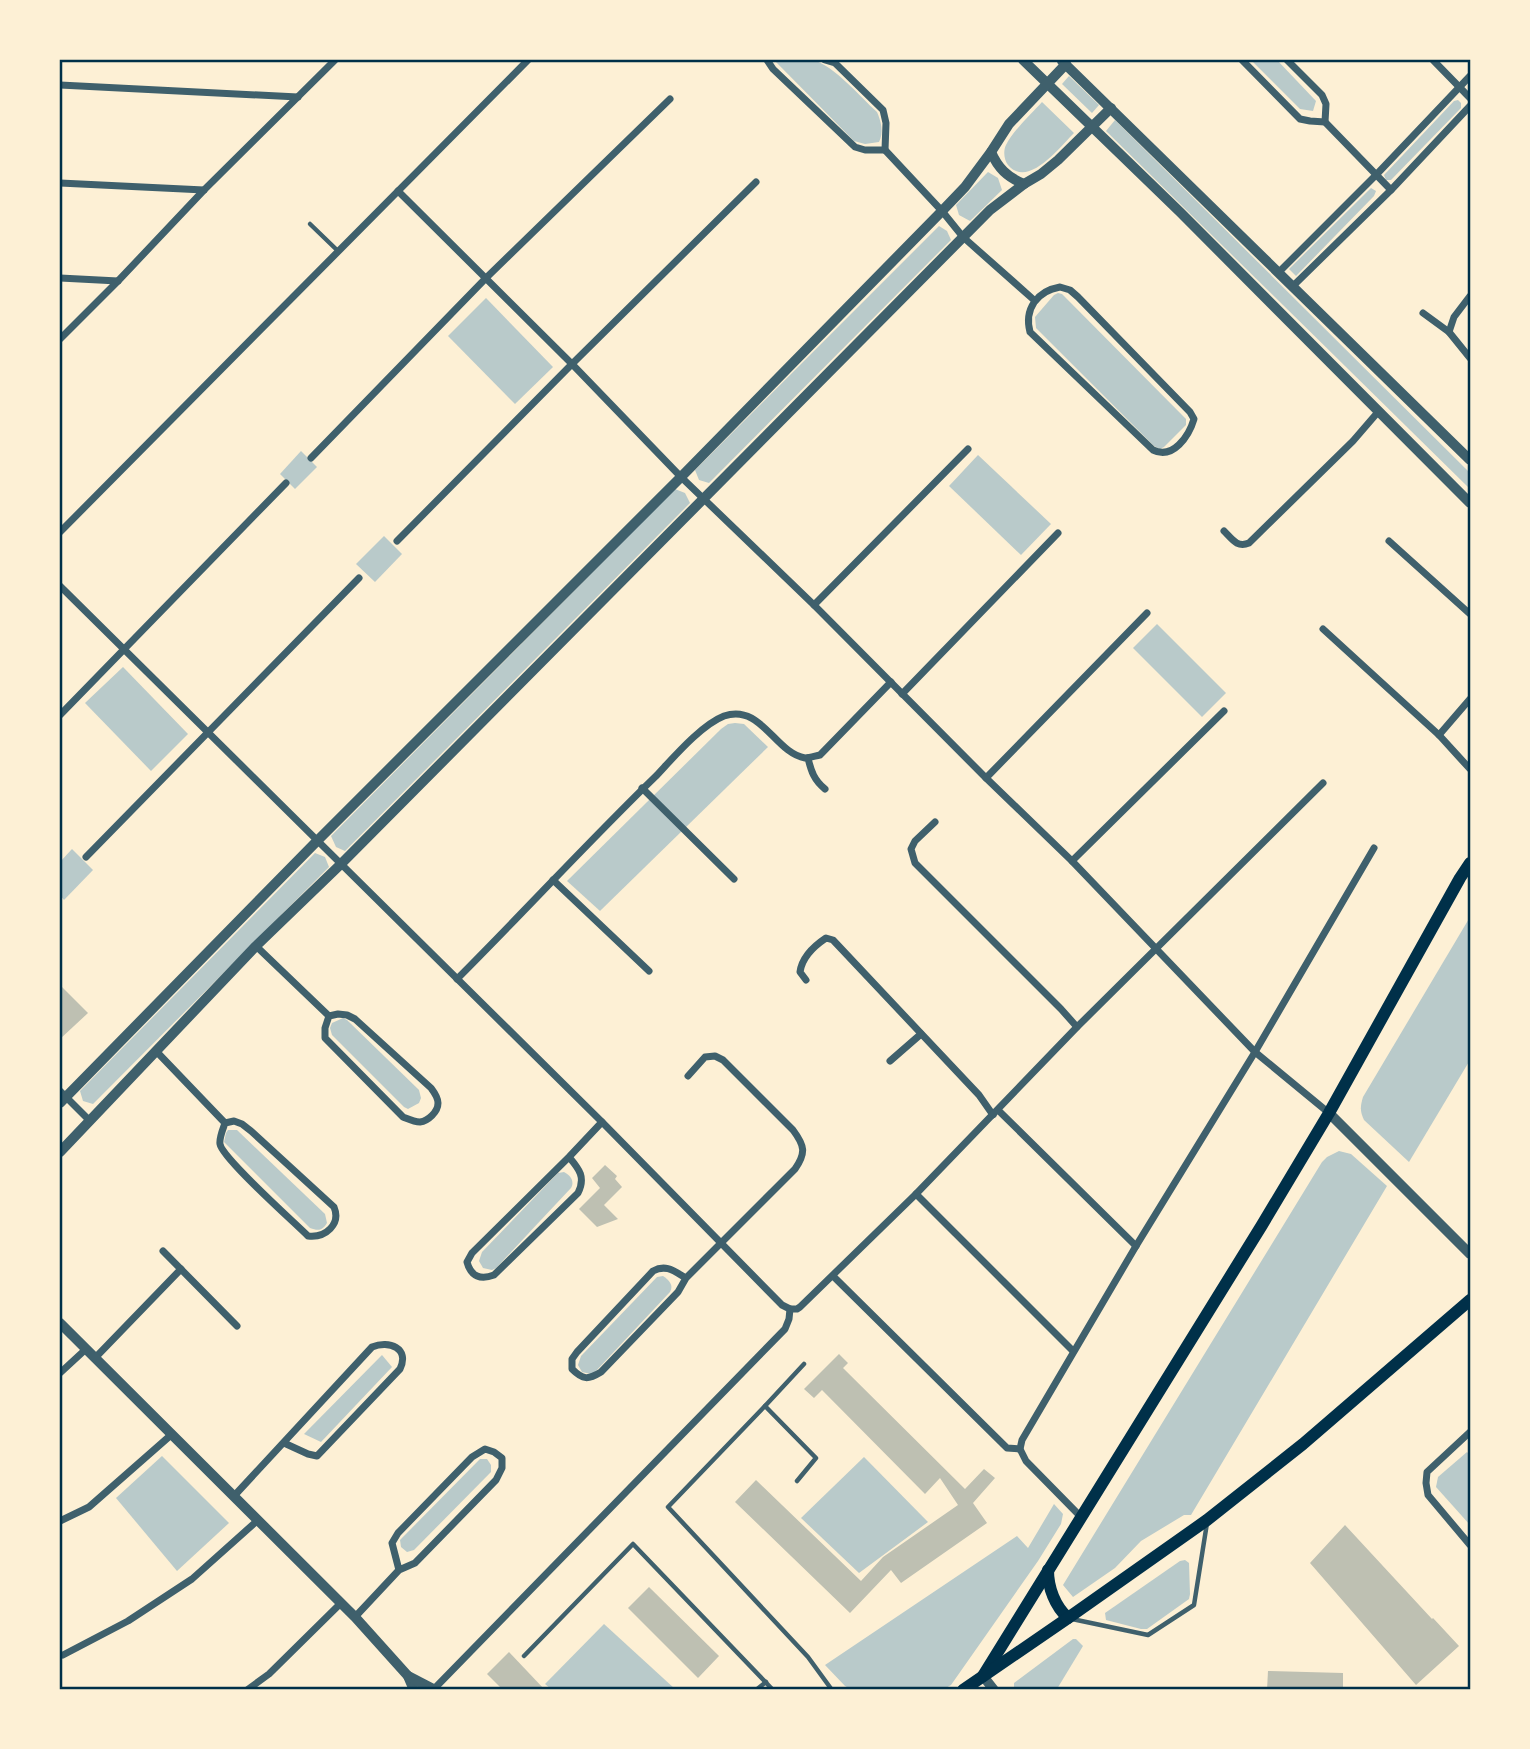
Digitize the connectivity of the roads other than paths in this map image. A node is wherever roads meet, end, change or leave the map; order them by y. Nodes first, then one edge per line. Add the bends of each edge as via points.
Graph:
1 (335, 60) edge
2 (528, 60) edge
3 (767, 60) edge
4 (825, 60) edge
5 (1023, 60) edge
6 (1242, 60) edge
7 (1287, 60) edge
8 (1433, 60) edge
9 (1063, 62) edge
10 (1471, 76) edge
11 (1047, 83) junction
12 (60, 85) edge
13 (1460, 87) junction
14 (298, 97) junction
15 (1471, 97) edge
16 (670, 99) dead end
17 (1471, 106) edge
18 (1111, 108) junction
19 (1325, 122) junction
20 (1092, 128) junction
21 (885, 150) junction
22 (991, 152) junction
23 (1376, 175) junction
24 (756, 182) dead end
25 (60, 183) edge
26 (1024, 184) junction
27 (204, 190) junction
28 (1391, 190) junction
29 (398, 191) junction
30 (942, 211) junction
31 (310, 224) dead end
32 (963, 237) junction
33 (338, 251) junction
34 (1279, 272) junction
35 (60, 278) edge
36 (486, 278) junction
37 (118, 281) junction
38 (1293, 286) junction
39 (1471, 296) edge
40 (1034, 300) junction
41 (1423, 313) dead end
42 (1449, 332) junction
43 (60, 340) edge
44 (1471, 358) edge
45 (572, 364) junction
46 (1378, 412) junction
47 (968, 449) dead end
48 (311, 458) dead end
49 (1471, 460) edge
50 (681, 477) junction
51 (286, 484) dead end
52 (704, 499) junction
53 (1471, 503) edge
54 (60, 519) edge
55 (66, 525) junction
56 (1224, 531) dead end
57 (60, 532) edge
58 (1058, 533) dead end
59 (397, 541) dead end
60 (1389, 541) dead end
61 (359, 578) dead end
62 (60, 586) edge
63 (814, 605) junction
64 (1147, 613) dead end
65 (1471, 614) edge
66 (1323, 629) dead end
67 (124, 651) junction
68 (891, 682) junction
69 (902, 694) junction
70 (1471, 699) edge
71 (1224, 711) dead end
72 (60, 715) edge
73 (208, 733) junction
74 (1439, 735) junction
75 (808, 758) junction
76 (1471, 769) edge
77 (986, 778) junction
78 (1323, 783) dead end
79 (642, 788) junction
80 (825, 789) dead end
81 (935, 822) dead end
82 (317, 841) junction
83 (1374, 848) dead end
84 (86, 857) dead end
85 (1072, 861) junction
86 (1471, 863) edge
87 (341, 864) junction
88 (734, 879) dead end
89 (553, 880) junction
90 (256, 946) junction
91 (1156, 950) junction
92 (649, 971) dead end
93 (457, 979) junction
94 (806, 980) dead end
95 (329, 1016) junction
96 (1077, 1027) junction
97 (921, 1034) junction
98 (156, 1051) junction
99 (1255, 1052) junction
100 (890, 1061) dead end
101 (688, 1076) dead end
102 (62, 1097) edge
103 (996, 1112) junction
104 (1329, 1113) junction
105 (89, 1120) junction
106 (602, 1122) junction
107 (225, 1123) junction
108 (60, 1152) edge
109 (569, 1157) junction
110 (916, 1194) junction
111 (723, 1243) junction
112 (1136, 1246) junction
113 (163, 1251) dead end
114 (1471, 1254) edge
115 (181, 1269) junction
116 (833, 1276) junction
117 (686, 1278) junction
118 (1471, 1300) edge
119 (790, 1309) junction
120 (60, 1323) edge
121 (237, 1326) dead end
122 (86, 1349) junction
123 (1073, 1351) junction
124 (95, 1358) junction
125 (804, 1364) dead end
126 (60, 1373) edge
127 (765, 1405) junction
128 (171, 1435) junction
129 (1469, 1438) edge
130 (284, 1443) junction
131 (1020, 1449) junction
132 (797, 1481) dead end
133 (234, 1496) junction
134 (1081, 1517) junction
135 (258, 1520) junction
136 (1207, 1520) junction
137 (60, 1521) edge
138 (1471, 1545) edge
139 (399, 1570) junction
140 (1048, 1570) junction
141 (341, 1603) junction
142 (355, 1617) junction
143 (1068, 1618) junction
144 (63, 1655) dead end
145 (524, 1656) dead end
146 (408, 1676) junction
147 (983, 1676) junction
148 (766, 1682) junction
149 (247, 1689) edge
150 (414, 1689) edge
151 (434, 1689) edge
152 (756, 1689) edge
153 (773, 1689) edge
154 (832, 1689) edge
155 (963, 1689) edge
156 (994, 1689) edge

1 - 14 street
2 - 29 street
3 - 21 street via 855,148
4 - 21 street via 883,110
5 - 11 street
6 - 19 street via 1300,119
7 - 19 street via 1322,95
8 - 13 street
9 - 11 street
9 - 18 street
10 - 13 street
11 - 20 street
11 - 22 street via 1009,124
12 - 14 street
13 - 15 street
13 - 23 street
14 - 27 street
16 - 36 street
17 - 28 street
18 - 20 street
18 - 34 street
19 - 23 street
20 - 26 street
20 - 46 street
21 - 30 street
22 - 26 street via 1001,170
22 - 30 street
23 - 28 street
23 - 34 street
24 - 45 street
25 - 27 street
26 - 32 street
27 - 37 street
28 - 38 street
29 - 33 street
29 - 36 street
30 - 32 street
30 - 50 street
31 - 33 lane
32 - 40 street
32 - 52 street
33 - 55 street
34 - 38 street
35 - 37 street
36 - 45 street
36 - 48 street
37 - 43 street
38 - 49 street
39 - 42 street via 1454,317
40 - 40 street via 1030,332 1153,450 1170,452 1186,438 1194,419 1190,412 1078,297 1060,287
41 - 42 street
42 - 44 street
45 - 50 street
45 - 59 street
46 - 53 street
46 - 56 street via 1249,543 1238,545
47 - 63 street
50 - 52 street
50 - 82 street
51 - 67 street
52 - 63 street
52 - 87 street
54 - 55 lane
55 - 57 street
58 - 69 street
60 - 65 street
61 - 73 street
62 - 67 street
63 - 68 street
64 - 77 street
66 - 74 street
67 - 72 street
67 - 73 street
68 - 69 street
68 - 75 street via 820,755
69 - 77 street
70 - 74 street
71 - 85 street
73 - 82 street
73 - 84 street
74 - 76 street
75 - 79 street via 792,754 744,714 725,716 705,727
75 - 80 street via 812,774
77 - 85 street
78 - 91 street
79 - 88 street
79 - 89 street
81 - 96 street via 911,849 915,863
82 - 87 street
82 - 102 street
83 - 99 street
85 - 91 street
86 - 104 main road
87 - 90 street
87 - 93 street
89 - 92 street
89 - 93 street
90 - 95 street
90 - 98 street
91 - 96 street
91 - 99 street
93 - 106 street
94 - 97 street via 800,972 808,953 826,938 833,940
95 - 95 street via 325,1038 403,1117 418,1122 435,1113 439,1105 431,1088 355,1018
96 - 103 street
97 - 100 street
97 - 103 street
98 - 105 street
98 - 107 street
99 - 104 street
99 - 112 street
101 - 111 street via 705,1056 723,1060 793,1130 803,1150 795,1169
102 - 105 street
103 - 110 street
103 - 112 street
104 - 114 street
104 - 134 main road
105 - 108 street
106 - 109 street
106 - 111 street
107 - 107 street via 220,1144 235,1166 308,1236 328,1232 337,1215 334,1207 251,1130 234,1121
109 - 109 street via 472,1253 467,1262 477,1277 494,1275 578,1193 583,1178
110 - 116 street
110 - 123 street
111 - 117 street
111 - 119 street
112 - 123 street
113 - 115 street
115 - 121 street
115 - 124 street
116 - 119 street via 800,1307
116 - 131 street via 1007,1448
117 - 117 street via 670,1268 653,1271 577,1352 572,1369 586,1378 601,1372
118 - 136 main road
119 - 151 street via 785,1329
120 - 122 street
122 - 124 street
122 - 126 street
123 - 131 street
124 - 128 street
125 - 127 lane
127 - 132 lane via 816,1458
127 - 154 lane via 668,1507 808,1657
128 - 133 street
128 - 137 street via 89,1507
129 - 138 street via 1427,1472 1426,1483 1433,1502
130 - 130 street via 317,1455 400,1369 402,1353 382,1343 372,1347
130 - 133 street
131 - 134 street via 1026,1461
133 - 135 street
134 - 140 main road
135 - 141 street
135 - 144 street via 192,1579
136 - 143 main road
136 - 143 lane via 1194,1605 1148,1635
139 - 139 street via 415,1563 496,1480 502,1458 485,1449 472,1457 398,1533 392,1543
139 - 142 street
140 - 143 main road via 1054,1599
140 - 147 main road
141 - 142 street
141 - 149 street via 270,1674
142 - 146 street
143 - 147 main road
145 - 148 lane via 633,1544
146 - 150 street
146 - 151 street
147 - 155 main road
147 - 156 street
148 - 152 lane
148 - 153 lane

